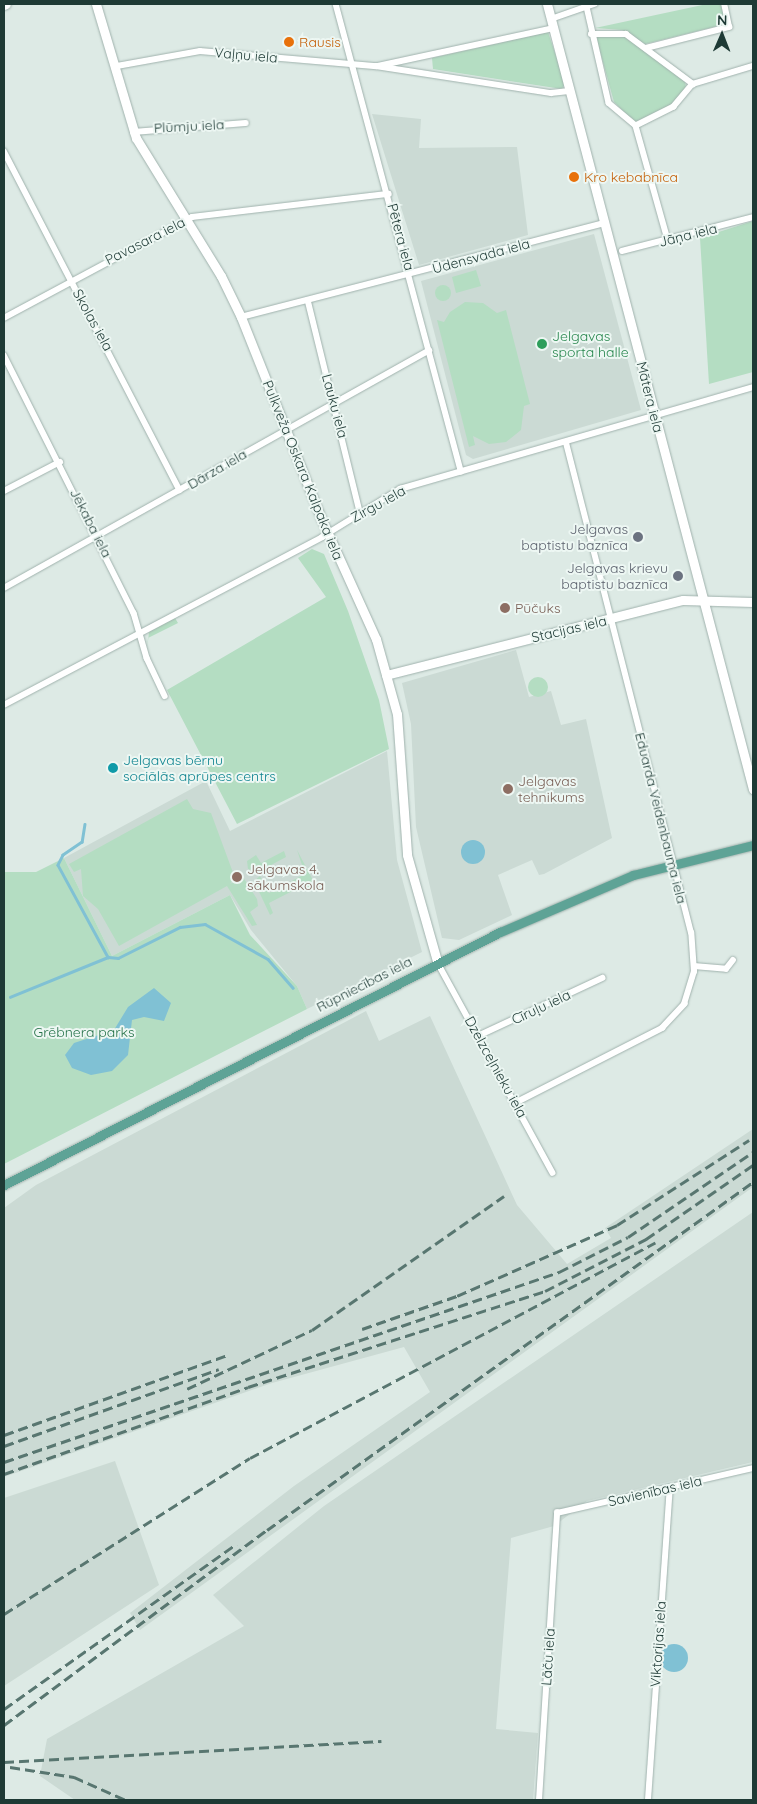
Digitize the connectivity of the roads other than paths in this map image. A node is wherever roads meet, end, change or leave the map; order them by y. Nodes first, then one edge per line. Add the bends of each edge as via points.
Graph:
1 (96, 4) edge
2 (336, 4) edge
3 (547, 4) edge
4 (594, 4) edge
5 (724, 4) edge
6 (587, 7) junction
7 (551, 19) junction
8 (554, 28) junction
9 (591, 34) junction
10 (646, 48) junction
11 (354, 65) junction
12 (117, 66) junction
13 (376, 66) junction
14 (753, 66) edge
15 (693, 84) junction
16 (571, 91) junction
17 (246, 123) dead end
18 (636, 126) junction
19 (133, 132) junction
20 (4, 150) edge
21 (389, 194) junction
22 (753, 218) edge
23 (187, 219) junction
24 (605, 223) junction
25 (668, 240) junction
26 (622, 251) dead end
27 (411, 274) junction
28 (71, 280) junction
29 (308, 300) junction
30 (241, 317) junction
31 (4, 318) edge
32 (429, 350) junction
33 (4, 355) edge
34 (753, 387) edge
35 (336, 402) junction
36 (654, 414) junction
37 (285, 430) junction
38 (566, 443) junction
39 (60, 462) junction
40 (461, 472) junction
41 (180, 490) junction
42 (4, 492) edge
43 (360, 512) junction
44 (328, 533) junction
45 (98, 536) junction
46 (4, 588) edge
47 (702, 598) junction
48 (753, 602) edge
49 (611, 619) junction
50 (142, 632) junction
51 (386, 674) junction
52 (166, 696) dead end
53 (4, 705) edge
54 (753, 790) edge
55 (753, 845) edge
56 (673, 864) junction
57 (733, 960) dead end
58 (437, 961) junction
59 (694, 966) junction
60 (602, 978) dead end
61 (480, 1035) junction
62 (517, 1102) junction
63 (553, 1173) dead end
64 (4, 1185) edge
65 (753, 1468) edge
66 (670, 1488) junction
67 (556, 1513) joint
68 (539, 1800) edge
69 (648, 1800) edge

1 - 12 street, Pulkveža Oskara Kalpaka iela
2 - 11 street, Pētera iela
3 - 7 street, Mātera iela
4 - 6 street
5 - 10 street via 729,27
6 - 7 street
6 - 9 street
7 - 8 street, Mātera iela
8 - 13 street, Vaļņu iela
8 - 16 street, Mātera iela
9 - 10 street via 619,32
9 - 18 street via 609,104
10 - 15 street
11 - 12 street, Vaļņu iela via 200,51
11 - 13 street, Vaļņu iela
11 - 21 street, Pētera iela
12 - 19 street, Pulkveža Oskara Kalpaka iela
13 - 16 street, Vaļņu iela via 526,91
14 - 15 street
15 - 18 street via 674,107
16 - 24 street, Mātera iela
17 - 19 street, Plūmju iela
18 - 25 street
19 - 23 street, Pulkveža Oskara Kalpaka iela
20 - 28 street, Skolas iela
21 - 23 street, Pavasara iela
21 - 27 street, Pētera iela
22 - 25 street, Jāņa iela
23 - 28 street, Pavasara iela
23 - 30 street, Pulkveža Oskara Kalpaka iela
24 - 27 street, Ūdensvada iela
24 - 36 street, Mātera iela
25 - 26 street, Jāņa iela
27 - 29 street, Ūdensvada iela
27 - 32 street, Pētera iela
28 - 31 street, Pavasara iela
28 - 41 street, Skolas iela
29 - 30 street, Ūdensvada iela
29 - 35 street, Lauku iela
30 - 37 street, Pulkveža Oskara Kalpaka iela
32 - 35 street, Dārza iela
32 - 40 street, Pētera iela
33 - 39 street, Jēkaba iela
34 - 36 street, Zirgu iela
35 - 37 street, Dārza iela
35 - 43 street, Lauku iela
36 - 38 street, Zirgu iela
36 - 47 street, Mātera iela
37 - 41 street, Dārza iela
37 - 44 street, Pulkveža Oskara Kalpaka iela
38 - 40 street, Zirgu iela
38 - 49 street, Eduarda Veidenbauma iela
39 - 42 street
39 - 45 street, Jēkaba iela
40 - 43 street, Zirgu iela via 400,489
41 - 45 street, Dārza iela
43 - 44 street, Zirgu iela
44 - 50 street, Zirgu iela
44 - 51 street, Pulkveža Oskara Kalpaka iela via 376,639
45 - 46 street, Dārza iela
45 - 50 street, Jēkaba iela
47 - 48 street, Stacijas iela
47 - 49 street, Stacijas iela
47 - 54 street, Mātera iela
49 - 51 street, Stacijas iela
49 - 56 street, Eduarda Veidenbauma iela
50 - 52 street, Jēkaba iela via 147,658
50 - 53 street, Zirgu iela
51 - 58 street, Pulkveža Oskara Kalpaka iela via 398,724 407,854
55 - 56 main road, Rūpniecības iela
56 - 58 main road, Rūpniecības iela via 594,892
56 - 59 street, Eduarda Veidenbauma iela via 691,933
57 - 59 street via 726,970
58 - 61 street, Dzelzceļnieku iela
58 - 64 main road, Rūpniecības iela
59 - 62 street, Eduarda Veidenbauma iela via 687,998 662,1028
60 - 61 street, Cīruļu iela
61 - 62 street, Dzelzceļnieku iela
62 - 63 street, Dzelzceļnieku iela
65 - 66 street, Savienības iela
66 - 67 street, Savienības iela
66 - 69 street, Viktorijas iela
67 - 68 street, Lāču iela

